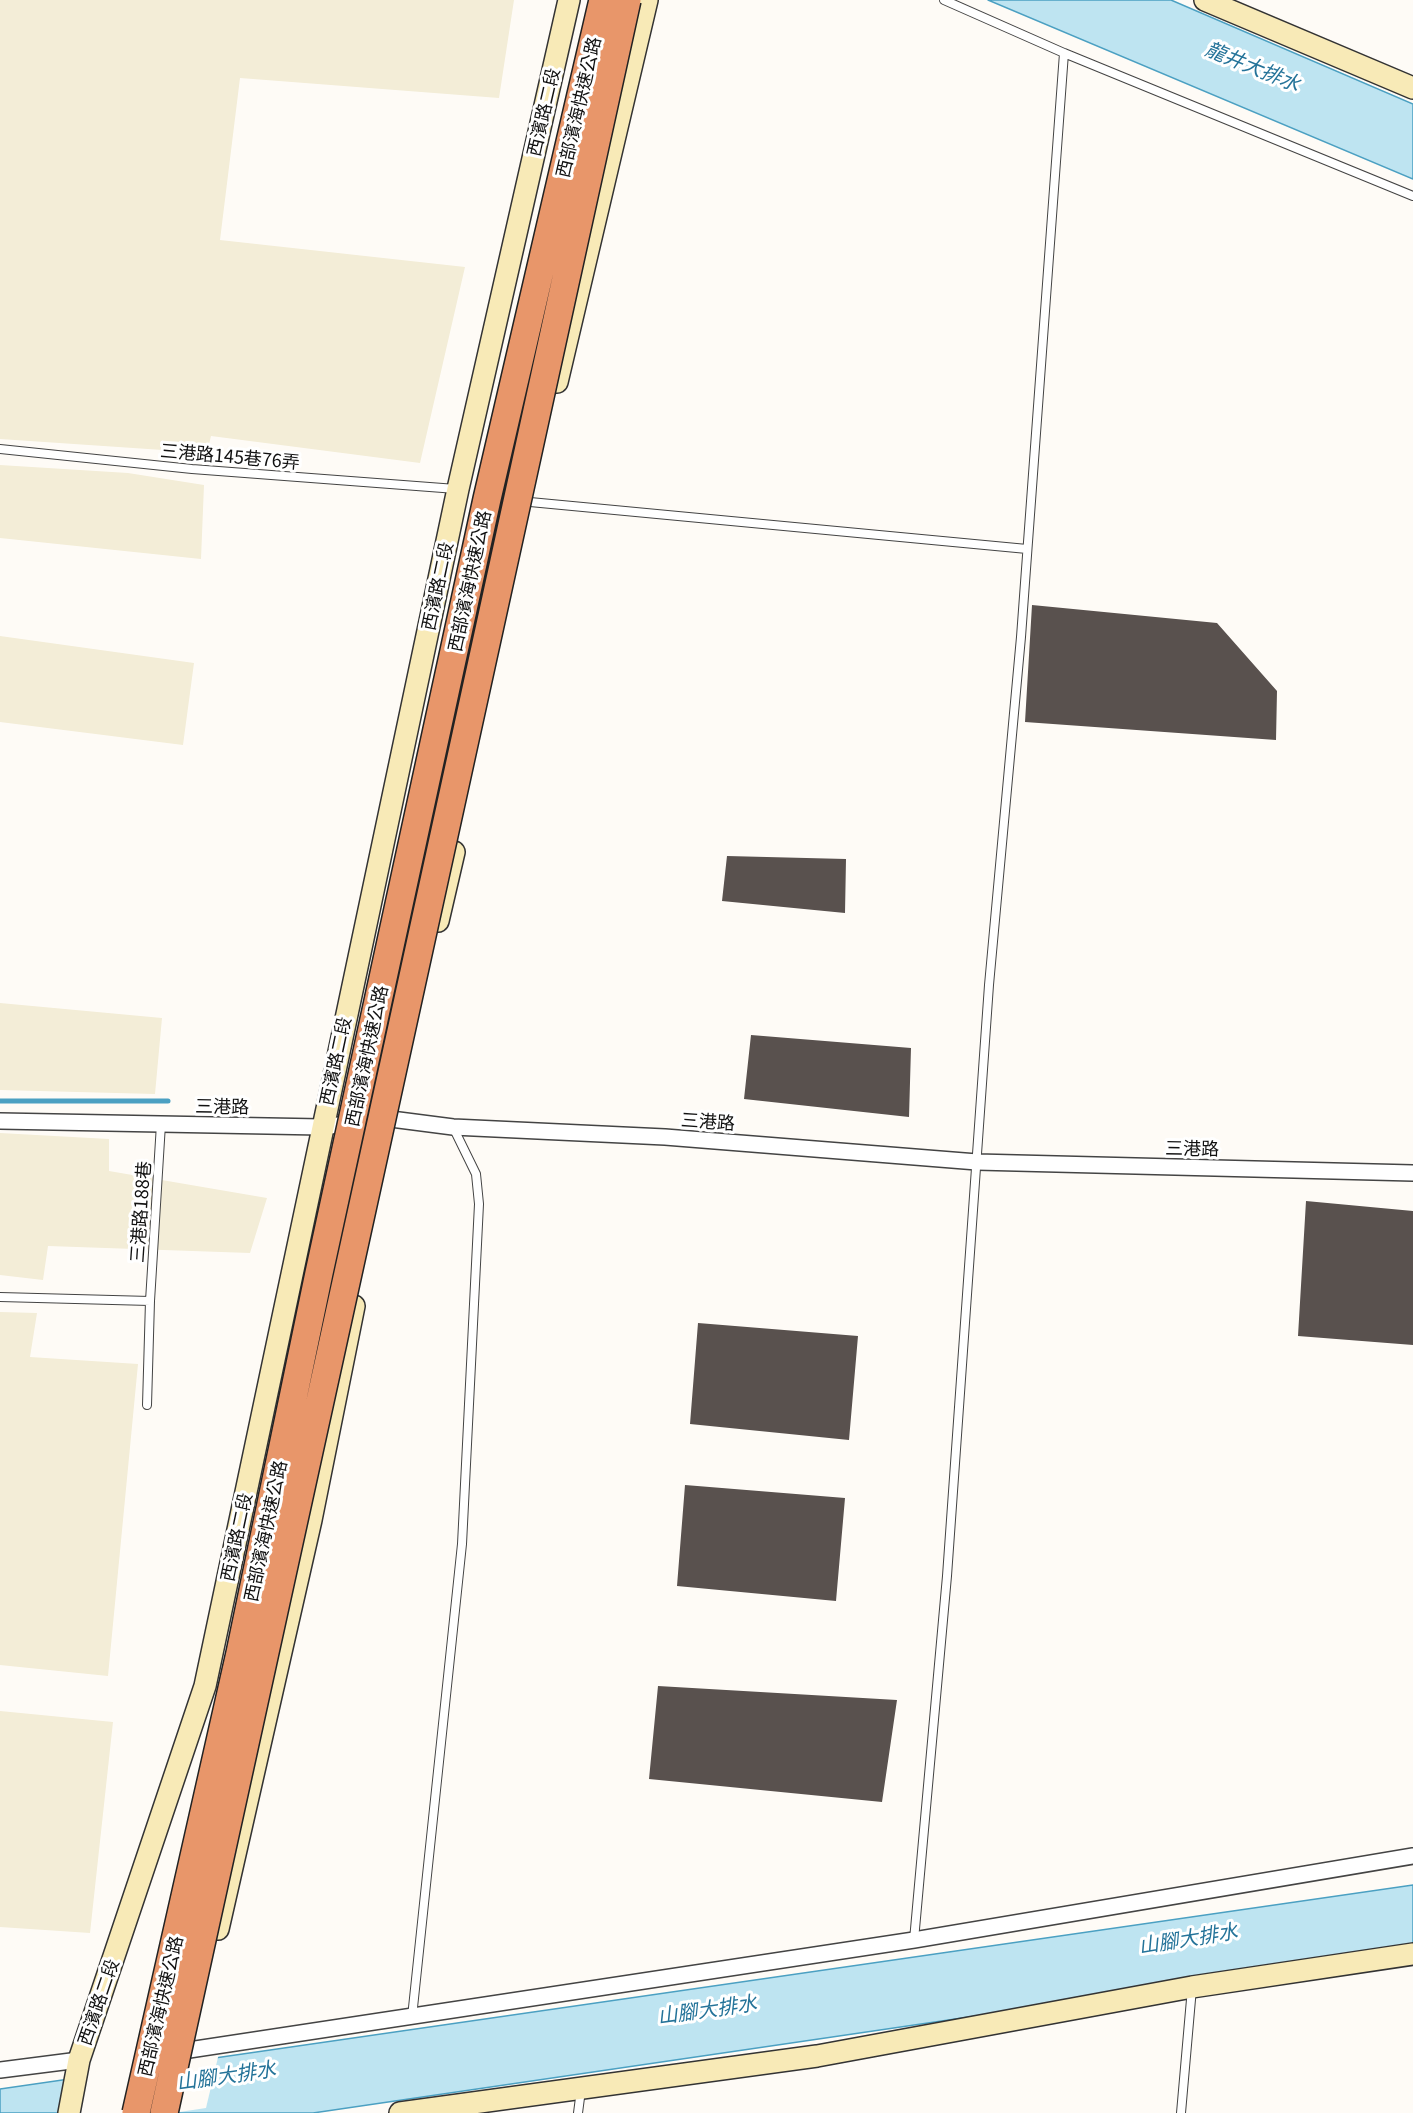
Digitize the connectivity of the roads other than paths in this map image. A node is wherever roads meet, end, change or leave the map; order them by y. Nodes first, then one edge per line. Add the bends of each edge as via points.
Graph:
1 (569, 0) edge
2 (603, 0) edge
3 (627, 0) edge
4 (647, 0) edge
5 (944, 0) edge
6 (1205, 0) edge
7 (1064, 53) junction
8 (1413, 88) edge
9 (1413, 196) edge
10 (0, 449) edge
11 (458, 489) junction
12 (530, 502) junction
13 (1027, 549) junction
14 (391, 1119) junction
15 (0, 1121) edge
16 (161, 1124) junction
17 (321, 1127) junction
18 (453, 1127) junction
19 (978, 1162) junction
20 (1413, 1173) edge
21 (0, 1297) edge
22 (150, 1301) junction
23 (147, 1405) dead end
24 (1413, 1856) edge
25 (914, 1940) junction
26 (1413, 1954) edge
27 (1192, 1987) junction
28 (412, 2018) junction
29 (189, 2050) junction
30 (79, 2060) junction
31 (0, 2070) edge
32 (581, 2090) junction
33 (69, 2113) edge
34 (136, 2113) edge
35 (164, 2113) edge
36 (174, 2113) edge
37 (400, 2113) edge
38 (578, 2113) edge
39 (1181, 2113) edge

1 - 11 street, 西濱路二段
2 - 34 highway, 西部濱海快速公路, bridge via 487,498 240,1653
3 - 35 highway, 西部濱海快速公路, bridge
4 - 12 street
5 - 7 lane
6 - 8 street
7 - 9 lane
7 - 13 lane
10 - 11 lane, 三港路145巷76弄 via 192,469
11 - 12 street
11 - 17 street, 西濱路二段
12 - 13 lane
12 - 14 street
13 - 19 lane via 1005,829 988,985
14 - 17 street, 三港路
14 - 18 street, 三港路
14 - 29 street via 309,1531
15 - 16 street, 三港路
16 - 17 street, 三港路
16 - 22 lane, 三港路188巷
17 - 30 street, 西濱路二段 via 205,1686
18 - 19 street, 三港路 via 665,1137
18 - 28 lane via 476,1174 479,1204 462,1544
19 - 20 street, 三港路
19 - 25 lane via 947,1576
21 - 22 lane
22 - 23 lane, 三港路188巷
24 - 25 street
25 - 28 street
26 - 27 street
27 - 32 street via 817,2056
27 - 39 lane
28 - 29 street
29 - 36 street
30 - 31 street
30 - 33 street, 西濱路二段
32 - 37 street
32 - 38 lane

